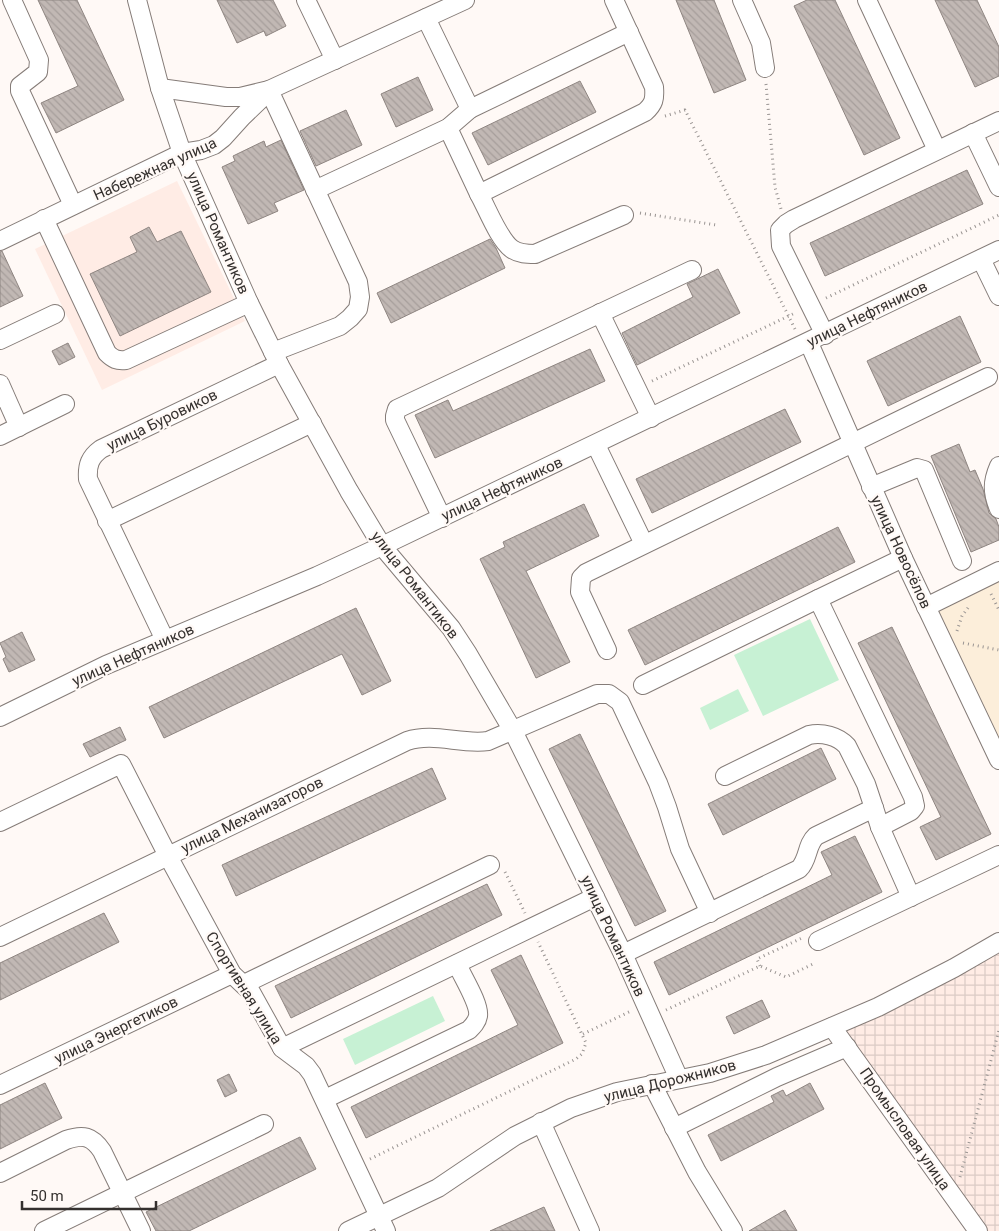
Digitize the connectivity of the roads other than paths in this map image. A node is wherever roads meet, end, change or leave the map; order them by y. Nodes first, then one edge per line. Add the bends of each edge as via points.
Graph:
1 (12, 0) edge
2 (138, 0) edge
3 (306, 0) edge
4 (466, 0) edge
5 (614, 0) edge
6 (742, 0) edge
7 (867, 0) edge
8 (426, 18) junction
9 (629, 32) junction
10 (334, 60) junction
11 (765, 68) road end
12 (160, 88) junction
13 (269, 90) junction
14 (470, 109) junction
15 (999, 121) edge
16 (448, 128) junction
17 (973, 133) junction
18 (937, 150) junction
19 (182, 153) junction
20 (999, 186) edge
21 (315, 190) junction
22 (479, 194) junction
23 (73, 206) junction
24 (624, 215) road end
25 (44, 219) junction
26 (0, 241) edge
27 (999, 250) edge
28 (981, 259) junction
29 (692, 270) dead end
30 (999, 296) edge
31 (248, 303) junction
32 (600, 313) junction
33 (55, 314) dead end
34 (825, 335) junction
35 (803, 338) junction
36 (0, 340) edge
37 (276, 358) junction
38 (988, 377) dead end
39 (0, 384) edge
40 (65, 404) dead end
41 (651, 418) junction
42 (312, 423) junction
43 (19, 427) junction
44 (0, 436) edge
45 (853, 443) junction
46 (596, 445) junction
47 (999, 466) edge
48 (871, 487) junction
49 (999, 509) edge
50 (442, 518) junction
51 (108, 521) junction
52 (644, 544) junction
53 (382, 546) junction
54 (903, 558) junction
55 (962, 561) dead end
56 (999, 571) edge
57 (818, 599) junction
58 (926, 607) junction
59 (164, 640) junction
60 (608, 650) dead end
61 (643, 685) dead end
62 (0, 717) edge
63 (512, 730) junction
64 (999, 760) edge
65 (725, 776) dead end
66 (874, 808) junction
67 (0, 822) edge
68 (880, 827) junction
69 (999, 855) edge
70 (168, 856) junction
71 (490, 865) road end
72 (595, 897) junction
73 (911, 897) junction
74 (710, 913) junction
75 (0, 937) edge
76 (818, 942) dead end
77 (999, 942) edge
78 (623, 954) junction
79 (456, 964) junction
80 (238, 979) junction
81 (832, 1027) junction
82 (282, 1048) junction
83 (847, 1048) junction
84 (766, 1054) junction
85 (777, 1077) junction
86 (679, 1079) junction
87 (652, 1084) junction
88 (0, 1085) edge
89 (325, 1099) junction
90 (541, 1122) junction
91 (264, 1124) dead end
92 (674, 1128) junction
93 (0, 1173) edge
94 (122, 1193) junction
95 (383, 1224) edge
96 (44, 1231) edge
97 (141, 1231) edge
98 (348, 1231) edge
99 (590, 1231) edge
100 (733, 1231) edge
101 (978, 1231) edge

1 - 23 street via 39,60 38,72 20,86 20,91
2 - 12 street, улица Романтиков
3 - 10 street
4 - 8 street, Набережная улица
5 - 9 street
6 - 11 street via 761,42
7 - 18 street
8 - 10 street, Набережная улица
8 - 14 street
9 - 14 street
9 - 22 street via 654,87 652,106
10 - 13 street, Набережная улица
12 - 13 street, Набережная улица via 226,98
12 - 19 street, улица Романтиков
13 - 19 street, Набережная улица via 214,145
13 - 21 street, улица Буровиков
14 - 16 street
15 - 17 street
16 - 21 street
16 - 22 street
17 - 18 street
17 - 20 street
18 - 34 street via 786,224 780,230 781,246
19 - 23 street, Набережная улица
19 - 31 street, улица Романтиков
21 - 37 street, улица Буровиков via 358,282 358,309 340,326
22 - 24 street via 500,235 510,248 522,254 535,254
23 - 25 street, Набережная улица
25 - 26 street, Набережная улица
25 - 31 street via 108,353 119,361
27 - 28 street, улица Нефтяников
28 - 30 street
28 - 34 street, улица Нефтяников
29 - 32 street
31 - 37 street, улица Романтиков
32 - 41 street
32 - 50 street via 397,409 395,420
33 - 36 street
34 - 35 street, улица Нефтяников
35 - 41 street, улица Нефтяников
35 - 45 street, улица Новосёлов
37 - 42 street, улица Романтиков
37 - 51 street, улица Буровиков via 94,455 88,479
38 - 45 street
39 - 43 street
40 - 43 street
41 - 46 street, улица Нефтяников
42 - 51 street
42 - 53 street, улица Романтиков
43 - 44 street
45 - 48 street, улица Новосёлов
45 - 52 street
46 - 50 street, улица Нефтяников
46 - 52 street
47 - 49 street via 993,479 994,498
48 - 54 street, улица Новосёлов
48 - 55 street via 917,468 924,470
50 - 53 street, улица Нефтяников
51 - 59 street, улица Буровиков
52 - 60 street via 580,578 580,592
53 - 59 street, улица Нефтяников
53 - 63 street, улица Романтиков via 451,628
54 - 57 street
54 - 58 street, улица Новосёлов
56 - 58 street
57 - 61 street
57 - 68 street via 914,797 915,806 910,812
58 - 64 street, улица Новосёлов
59 - 62 street, улица Нефтяников
63 - 70 street, улица Механизаторов via 478,742 417,737
63 - 72 street, улица Романтиков
63 - 74 street, улица Механизаторов via 598,694 609,694 620,702 658,783 680,849
65 - 66 street via 809,735 824,734 847,746
66 - 68 street
66 - 74 street via 811,840 804,864 799,869
67 - 70 street, Спортивная улица via 122,764
68 - 73 street
69 - 73 street
70 - 75 street, улица Механизаторов
70 - 80 street, Спортивная улица
71 - 80 street, улица Энергетиков
72 - 78 street, улица Романтиков
72 - 79 street
73 - 76 street
74 - 78 street
77 - 81 street, улица Дорожников via 878,1007
78 - 86 street, улица Романтиков
79 - 82 street
79 - 89 street via 477,1007 476,1024
80 - 82 street, Спортивная улица via 257,1002
80 - 88 street, улица Энергетиков
81 - 83 street, Промысловая улица
81 - 84 street, улица Дорожников
82 - 89 street, Спортивная улица via 306,1066
83 - 85 street
83 - 101 street, Промысловая улица
84 - 85 street
84 - 86 street, улица Дорожников via 710,1074
85 - 92 street
86 - 87 street, улица Дорожников
87 - 90 street, улица Дорожников via 593,1100
87 - 92 street
89 - 95 street, Спортивная улица
90 - 95 street, улица Дорожников
90 - 99 street
91 - 94 street
92 - 100 street
93 - 94 street via 66,1140 86,1137 102,1150
94 - 96 street
94 - 97 street
95 - 98 street, улица Дорожников

